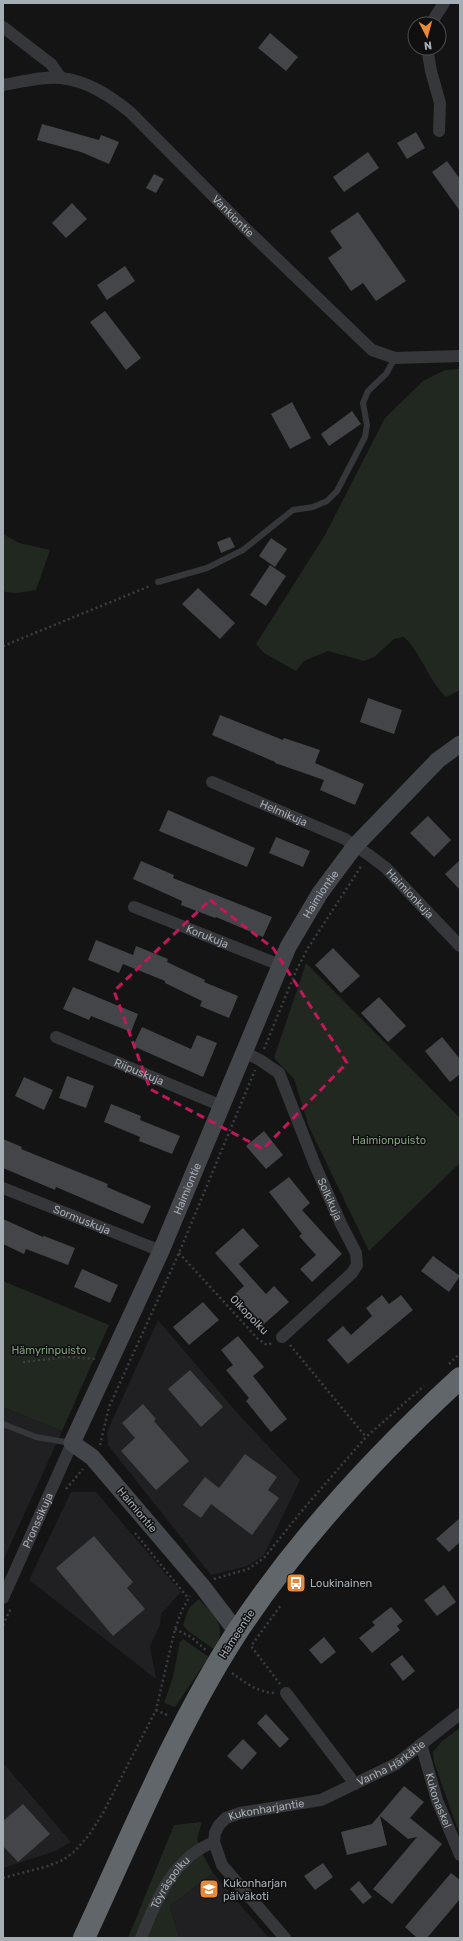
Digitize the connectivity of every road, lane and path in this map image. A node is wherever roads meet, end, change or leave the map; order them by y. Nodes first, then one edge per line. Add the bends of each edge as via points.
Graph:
1 (444, 3) edge
2 (436, 16) edge
3 (3, 27) edge
4 (428, 56) edge
5 (61, 78) junction
6 (3, 85) edge
7 (439, 131) dead end
8 (460, 356) edge
9 (395, 358) junction
10 (158, 582) joint
11 (3, 646) edge
12 (460, 744) edge
13 (212, 782) dead end
14 (362, 850) junction
15 (134, 907) dead end
16 (460, 946) edge
17 (280, 965) junction
18 (56, 1037) dead end
19 (244, 1052) junction
20 (260, 1060) junction
21 (222, 1106) junction
22 (3, 1188) edge
23 (162, 1249) junction
24 (180, 1253) junction
25 (282, 1337) junction
26 (460, 1354) edge
27 (23, 1362) dead end
28 (108, 1364) junction
29 (454, 1371) edge
30 (425, 1385) dead end
31 (3, 1424) edge
32 (366, 1437) junction
33 (72, 1443) junction
34 (92, 1457) junction
35 (63, 1496) dead end
36 (209, 1581) dead end
37 (193, 1593) dead end
38 (8, 1600) edge
39 (281, 1604) dead end
40 (3, 1625) edge
41 (175, 1629) junction
42 (237, 1632) junction
43 (209, 1652) dead end
44 (229, 1672) dead end
45 (286, 1692) junction
46 (156, 1710) junction
47 (460, 1714) edge
48 (167, 1715) dead end
49 (421, 1744) junction
50 (355, 1784) junction
51 (214, 1842) junction
52 (460, 1855) edge
53 (3, 1878) edge
54 (84, 1938) edge
55 (141, 1938) edge
56 (285, 1938) edge

1 - 2 street
3 - 5 street via 51,64
4 - 7 street via 440,103
5 - 6 street, Vankiontie via 35,79
5 - 9 street, Vankiontie via 87,85 110,96 130,112 246,229 372,350
8 - 9 street, Vankiontie
9 - 10 lane via 386,374 368,391 363,403 367,425 365,438 337,491 327,501 313,507 293,510 243,550 207,568
10 - 11 path
12 - 14 street, Haimiontie via 438,760
13 - 14 street, Helmikuja via 344,839
14 - 16 street, Haimionkuja via 386,868
14 - 17 street, Haimiontie via 320,892
14 - 20 path via 341,895 296,971
15 - 17 street, Korukuja
17 - 19 street, Haimiontie
18 - 21 street, Riipuskuja
19 - 20 street, Solkikuja
19 - 21 street, Haimiontie
20 - 24 path
20 - 25 street, Solkikuja via 279,1073 314,1165 356,1253 357,1265 352,1273
21 - 23 street, Haimiontie
22 - 23 street, Sormuskuja
23 - 24 path, Oikopolku
23 - 28 street, Haimiontie
24 - 25 path, Oikopolku via 258,1339 267,1345
24 - 34 path via 109,1407 104,1422 102,1443
25 - 32 path, Oikopolku
26 - 29 path
27 - 28 path via 67,1357 98,1359
28 - 33 street, Haimiontie
29 - 42 highway, Hämeentie via 394,1441 344,1493 274,1580
30 - 32 path
31 - 33 lane via 36,1437
32 - 36 path via 264,1558 248,1569
33 - 34 street, Haimiontie
33 - 38 street, Pronssikuja
34 - 35 path
34 - 42 street, Haimiontie via 202,1586
37 - 41 path via 188,1598
38 - 40 path
39 - 45 path via 251,1646
41 - 43 path via 191,1637
41 - 46 path
42 - 54 highway, Hämeentie via 206,1684 170,1754
44 - 45 path via 268,1693
45 - 50 street, Vanha Härkätie
46 - 48 path
46 - 53 path via 103,1813 75,1851 63,1860 48,1866
47 - 49 street, Vanha Härkätie
49 - 50 street, Vanha Härkätie via 396,1764
49 - 52 street, Kukonaskel via 437,1800
50 - 51 street, Kukonharjantie via 321,1800 240,1813 226,1818 215,1832
51 - 55 street, Töyräspolku via 194,1852 180,1866 159,1898
51 - 56 street via 222,1865

